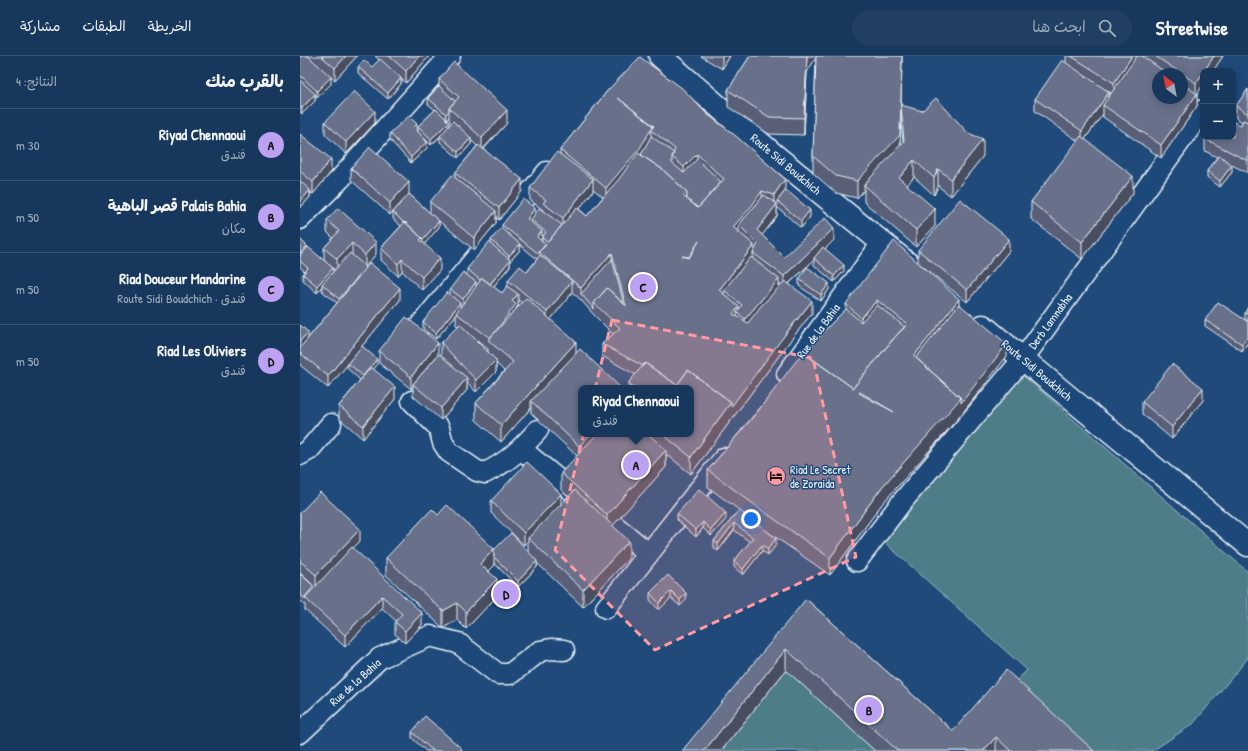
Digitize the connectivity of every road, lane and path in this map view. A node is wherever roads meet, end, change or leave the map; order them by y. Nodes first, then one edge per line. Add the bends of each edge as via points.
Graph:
1 (450, 56) edge
2 (660, 56) edge
3 (1200, 114) edge
4 (559, 156) edge
5 (300, 220) edge
6 (882, 242) junction
7 (925, 278) edge
8 (968, 313) edge
9 (418, 328) edge
10 (1023, 359) junction
11 (777, 389) edge
12 (412, 401) dead end
13 (331, 424) dead end
14 (538, 430) dead end
15 (735, 445) edge
16 (521, 449) junction
17 (300, 455) edge
18 (1248, 545) edge
19 (648, 553) junction
20 (857, 561) dead end
21 (606, 608) dead end
22 (564, 650) dead end
23 (300, 733) edge

1 - 5 lane
2 - 6 street, Route Sidi Boudchich via 773,154
3 - 10 lane, Derb Lamnabha
4 - 9 lane
6 - 7 street, Route Sidi Boudchich
6 - 11 lane, Rue de la Bahia
8 - 10 street, Route Sidi Boudchich
10 - 18 street, Route Sidi Boudchich
10 - 20 lane, Derb Lamnabha via 901,503
12 - 16 lane via 439,428 443,443 449,452 477,471 485,473
13 - 17 lane via 309,450
14 - 16 lane
15 - 19 lane
16 - 19 lane
19 - 21 lane
22 - 23 lane, Rue de la Bahia via 540,651 510,674 498,674 458,643 430,636 380,658

